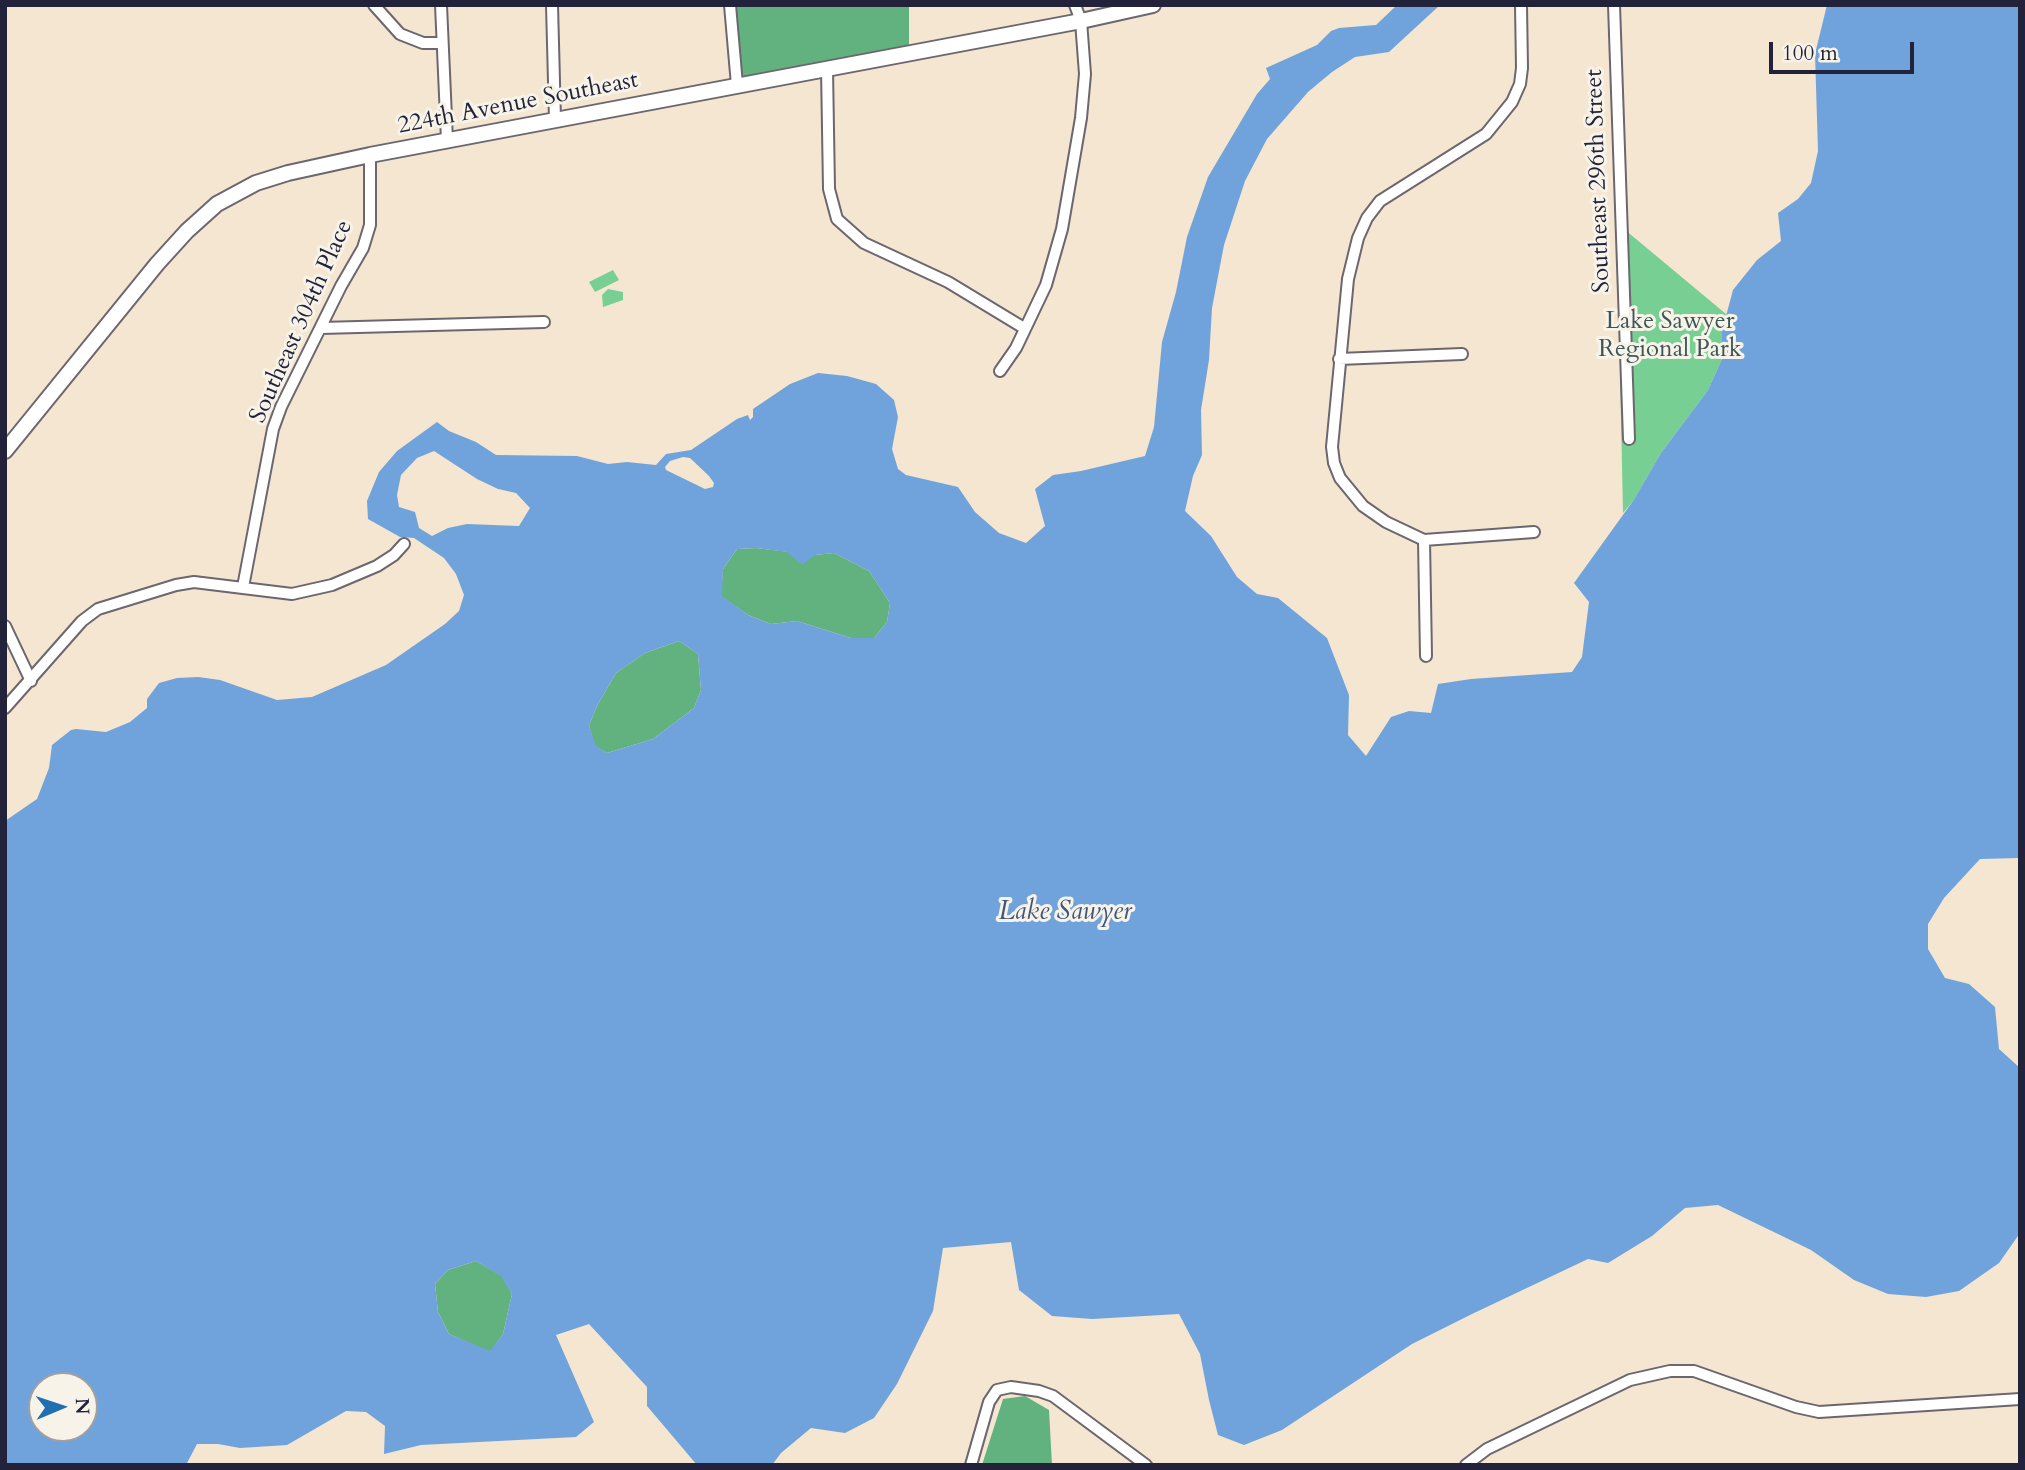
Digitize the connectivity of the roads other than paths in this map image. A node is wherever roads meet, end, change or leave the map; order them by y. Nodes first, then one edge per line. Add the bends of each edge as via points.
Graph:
1 (374, 5) edge
2 (441, 5) edge
3 (552, 5) edge
4 (730, 5) edge
5 (1075, 5) edge
6 (1153, 5) edge
7 (1521, 5) edge
8 (1614, 5) edge
9 (1081, 21) junction
10 (442, 43) junction
11 (827, 69) junction
12 (737, 85) junction
13 (555, 120) junction
14 (447, 140) junction
15 (370, 155) junction
16 (544, 322) dead end
17 (321, 327) junction
18 (1024, 328) junction
19 (1462, 354) dead end
20 (1339, 359) junction
21 (1000, 371) dead end
22 (1629, 439) dead end
23 (5, 451) edge
24 (1534, 532) dead end
25 (1424, 540) junction
26 (404, 544) dead end
27 (243, 587) junction
28 (5, 626) edge
29 (1426, 656) dead end
30 (31, 681) junction
31 (5, 708) edge
32 (2020, 1399) edge
33 (971, 1465) edge
34 (1146, 1465) edge
35 (1466, 1465) edge

1 - 10 street via 400,34 423,43
2 - 10 street
3 - 13 street
4 - 12 street
5 - 9 street
6 - 9 street, 224th Avenue Southeast
7 - 20 street via 1522,68 1512,102 1486,134 1380,201 1367,218 1348,279
8 - 22 street, Southeast 296th Street
9 - 11 street, 224th Avenue Southeast
9 - 18 street via 1081,118 1062,226 1046,285
10 - 14 street
11 - 12 street, 224th Avenue Southeast
11 - 18 street via 829,189 837,219 864,243 948,282
12 - 13 street, 224th Avenue Southeast
13 - 14 street, 224th Avenue Southeast
14 - 15 street, 224th Avenue Southeast
15 - 17 street, Southeast 304th Place via 370,225 363,248
15 - 23 street, 224th Avenue Southeast via 270,178 206,212 157,264
16 - 17 street
17 - 27 street, Southeast 304th Place via 273,429
18 - 21 street
19 - 20 street
20 - 25 street via 1332,447 1340,478 1363,506
24 - 25 street
25 - 29 street
26 - 27 street via 377,566 332,585 292,594
27 - 30 street via 194,582 98,609 82,621
28 - 30 street
30 - 31 street
32 - 35 street via 1819,1412 1694,1371 1670,1371 1620,1384 1487,1449
33 - 34 street via 989,1402 997,1390 1011,1387 1053,1396

